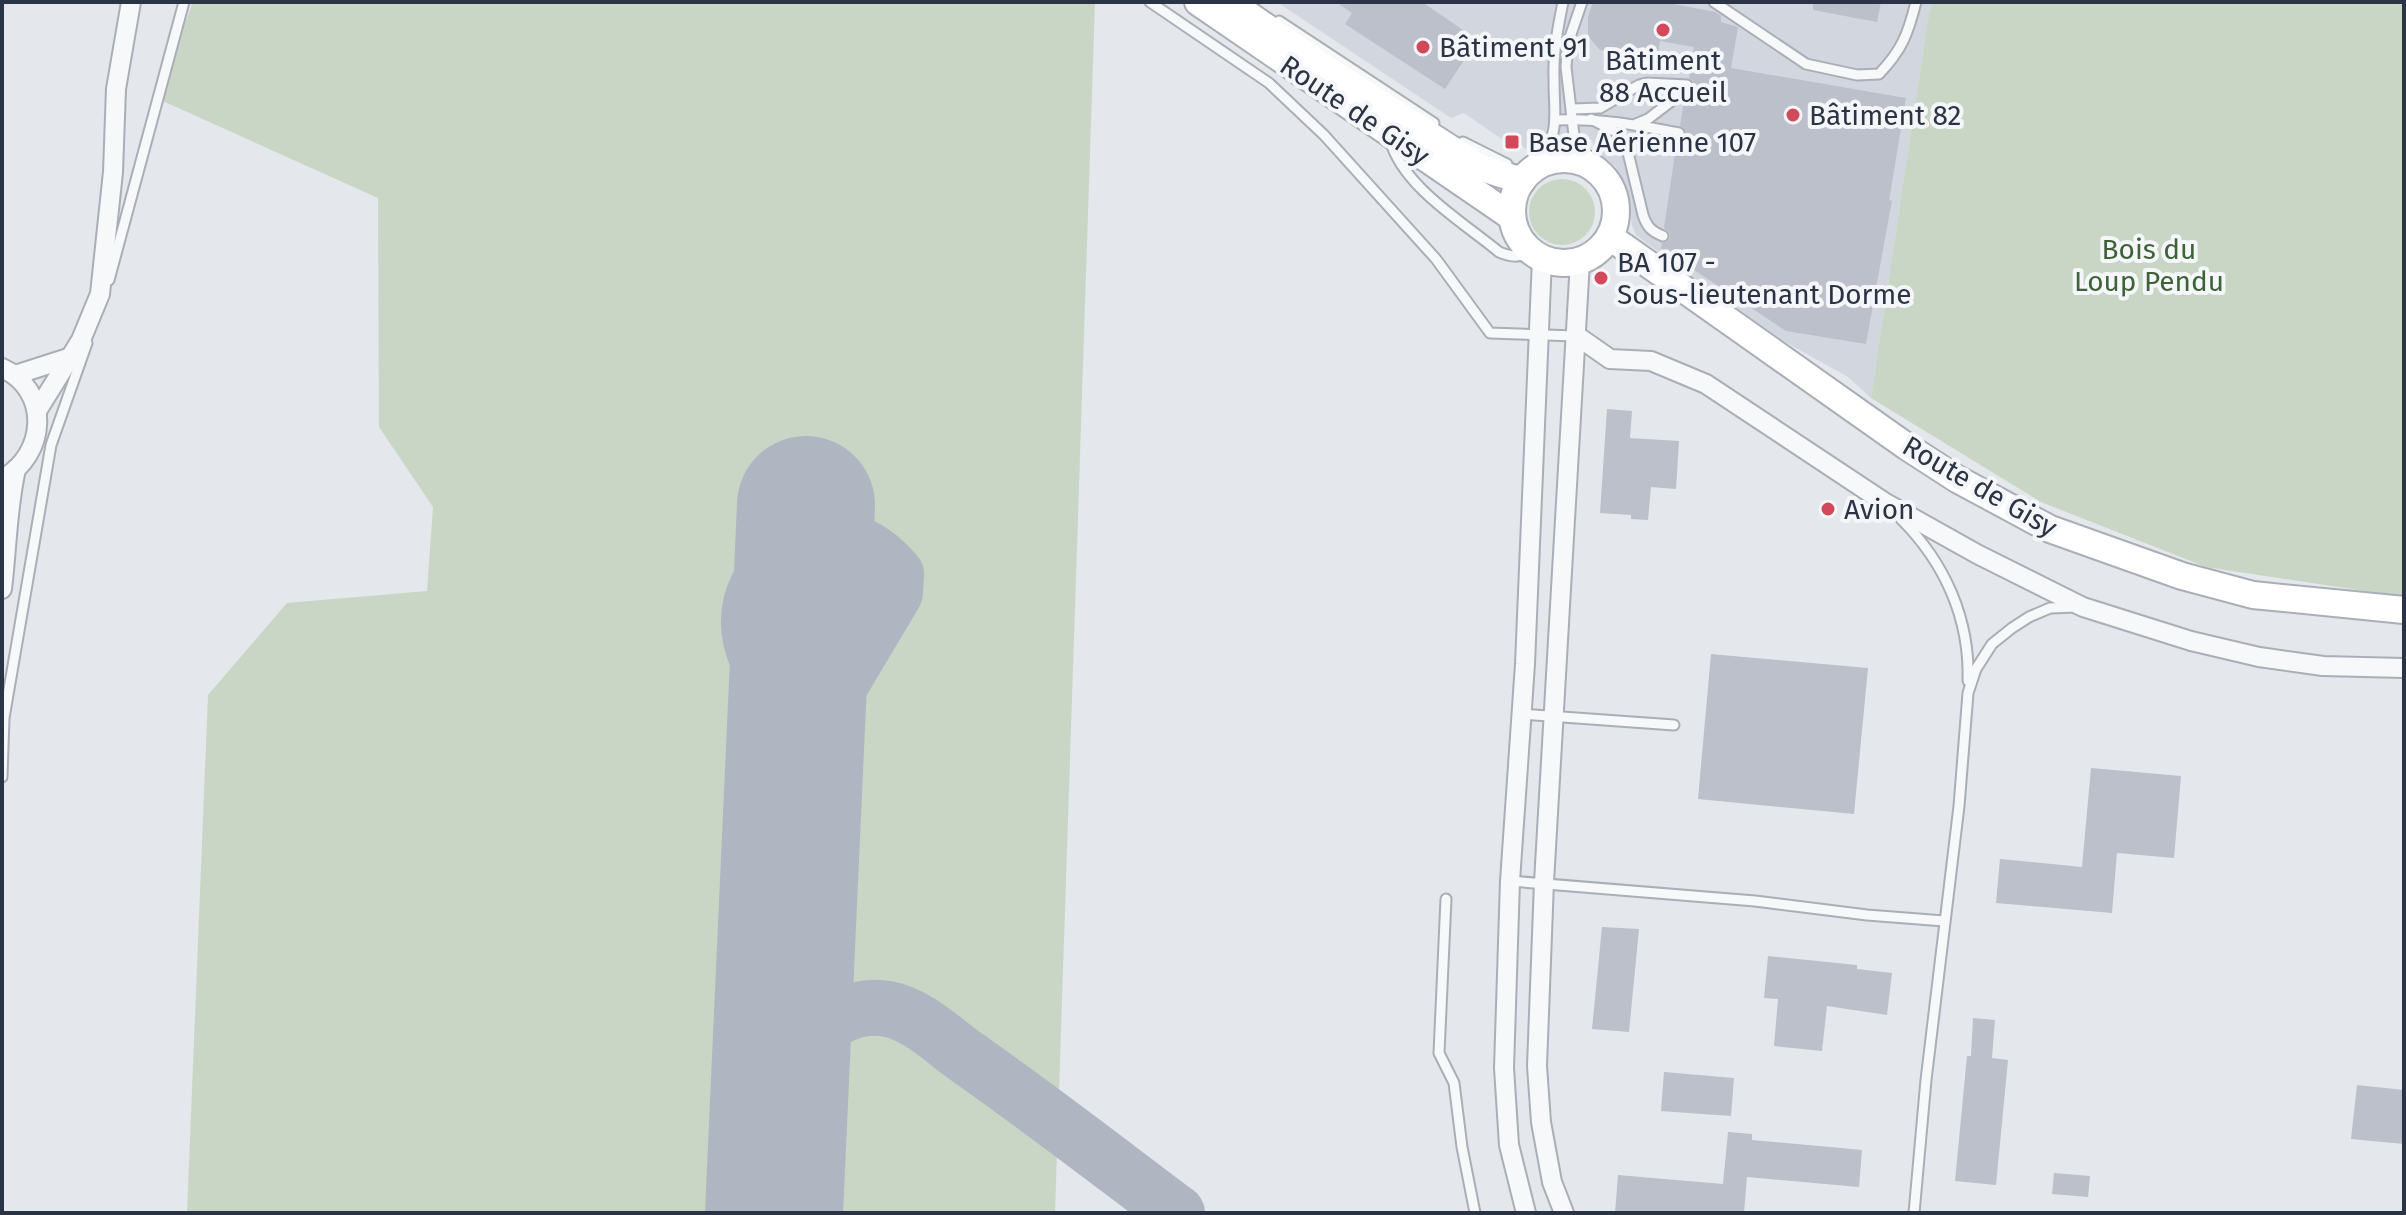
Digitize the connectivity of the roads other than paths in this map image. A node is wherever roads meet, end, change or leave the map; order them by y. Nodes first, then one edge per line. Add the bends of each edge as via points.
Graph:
1 (131, 2) edge
2 (184, 2) edge
3 (1150, 2) edge
4 (1198, 2) edge
5 (1230, 2) edge
6 (1563, 2) edge
7 (1582, 2) edge
8 (1714, 2) edge
9 (1733, 2) edge
10 (1916, 2) edge
11 (1731, 13) junction
12 (1273, 17) dead end
13 (1573, 114) junction
14 (1591, 119) junction
15 (1557, 120) junction
16 (1636, 125) junction
17 (1444, 129) dead end
18 (1388, 133) junction
19 (1679, 133) dead end
20 (1456, 137) dead end
21 (1577, 161) junction
22 (1530, 173) junction
23 (1512, 217) junction
24 (1663, 236) dead end
25 (1610, 237) junction
26 (1538, 255) junction
27 (1580, 261) junction
28 (1539, 336) junction
29 (1577, 336) junction
30 (68, 358) junction
31 (8, 371) edge
32 (37, 411) junction
33 (9, 474) edge
34 (1884, 502) junction
35 (2, 589) edge
36 (2083, 607) junction
37 (2404, 610) edge
38 (2404, 668) edge
39 (1968, 693) junction
40 (1521, 714) junction
41 (1555, 716) junction
42 (1674, 725) dead end
43 (2, 777) edge
44 (1510, 881) junction
45 (1544, 882) junction
46 (1446, 899) dead end
47 (1944, 921) junction
48 (1475, 1213) edge
49 (1526, 1213) edge
50 (1564, 1213) edge
51 (1914, 1213) edge

1 - 30 street via 116,89 100,294
2 - 43 lane via 104,296 51,445 4,718
3 - 28 lane via 1269,83 1324,135 1436,259 1490,333
4 - 18 street, Route de Gisy
5 - 22 street, Route de Gisy via 1479,167
6 - 15 lane via 1554,78
7 - 13 lane via 1566,67
8 - 11 lane
9 - 11 lane
10 - 11 lane via 1897,56 1879,74 1832,72 1806,64
12 - 17 lane
13 - 14 lane
13 - 15 lane
13 - 16 lane via 1600,108 1647,83 1687,88
13 - 21 lane
14 - 16 lane
14 - 24 lane via 1625,140 1647,226
15 - 22 lane via 1552,141
16 - 19 lane
18 - 23 street, Route de Gisy
18 - 26 lane via 1393,152 1421,189 1499,252 1509,257
20 - 22 lane
21 - 22 street via 1557,160
21 - 25 street via 1602,176 1612,191 1616,207
22 - 23 street
23 - 26 street via 1517,234
25 - 27 street
25 - 37 street, Route de Gisy via 1906,446 2050,529 2253,595
26 - 27 street
26 - 28 street
27 - 29 street
28 - 29 lane
28 - 40 street
29 - 34 street via 1610,359 1651,361 1706,384
29 - 41 street
30 - 31 street
30 - 32 street
31 - 32 street via 33,395
32 - 33 street via 37,435 29,454
33 - 35 street
34 - 36 street
34 - 39 lane via 1933,557 1948,584 1967,642
36 - 38 street via 2259,657 2323,666
36 - 39 lane via 2050,608 2012,628 1992,644
39 - 47 lane
40 - 41 lane
40 - 44 street
41 - 42 lane
41 - 45 street
44 - 45 lane
44 - 49 street via 1504,1068 1509,1145
45 - 47 lane
45 - 50 street via 1537,1066 1552,1182
46 - 48 lane via 1439,1053 1454,1083
47 - 51 lane

